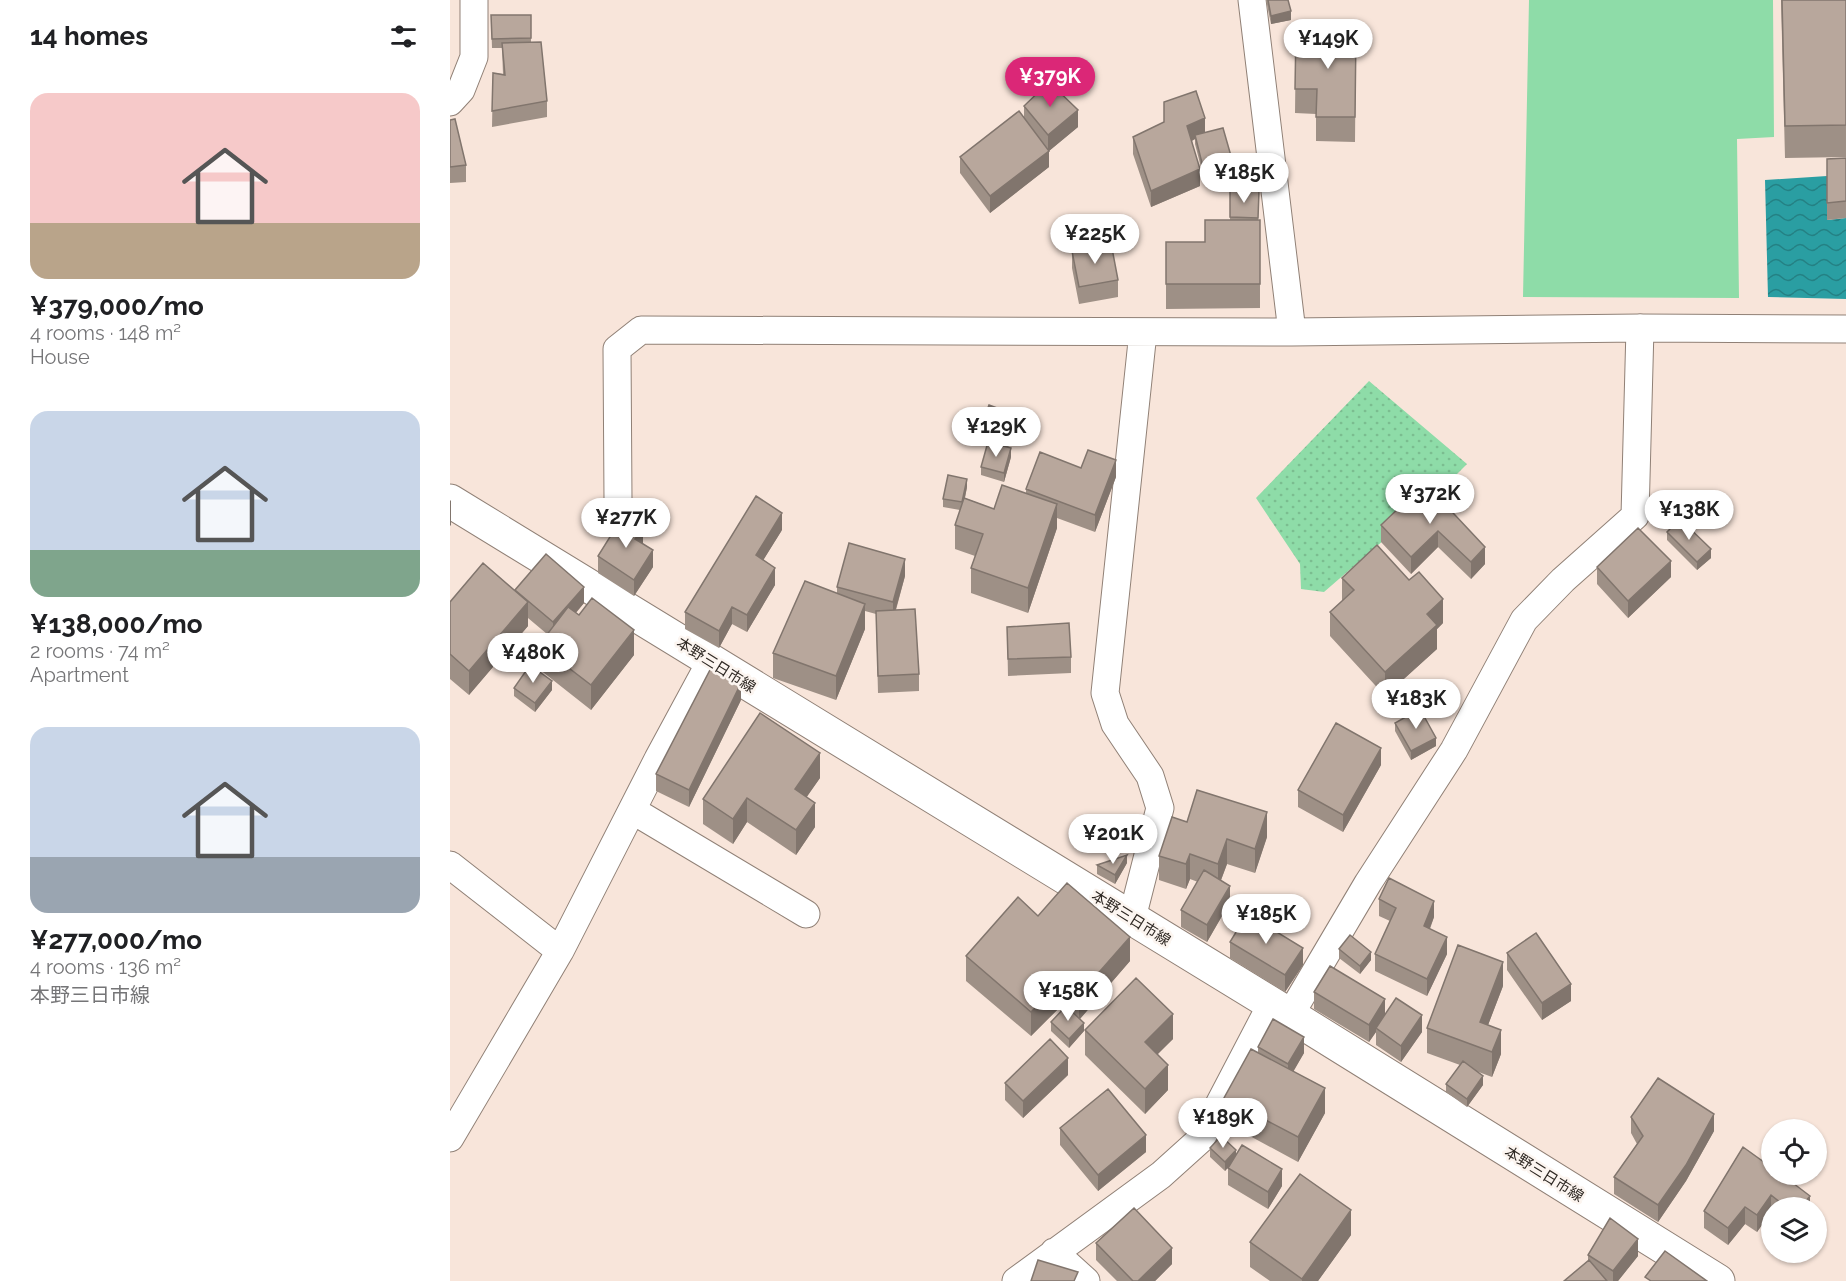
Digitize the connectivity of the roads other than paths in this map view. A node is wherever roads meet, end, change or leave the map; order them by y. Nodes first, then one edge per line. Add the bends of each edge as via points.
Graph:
1 (474, 0) edge
2 (1252, 0) edge
3 (450, 102) edge
4 (1640, 328) junction
5 (1846, 329) edge
6 (1143, 332) junction
7 (1292, 332) junction
8 (618, 500) dead end
9 (450, 501) edge
10 (711, 661) junction
11 (633, 810) junction
12 (450, 865) edge
13 (806, 914) dead end
14 (1132, 918) junction
15 (560, 951) junction
16 (1281, 1010) junction
17 (450, 1138) edge
18 (1054, 1252) junction
19 (1016, 1281) edge
20 (1086, 1281) edge
21 (1718, 1281) edge

1 - 3 street via 474,57 461,90
2 - 7 street
4 - 5 street
4 - 7 street
4 - 16 street via 1635,516 1524,620 1454,750
6 - 7 street
6 - 8 street via 641,330 617,349
6 - 14 street via 1105,693 1115,724 1150,776 1160,808
9 - 10 main road, 本野三日市線
10 - 11 street
10 - 14 main road, 本野三日市線
11 - 13 street
11 - 15 street
12 - 15 street
14 - 16 main road, 本野三日市線
15 - 17 street
16 - 18 street via 1201,1139 1161,1175
16 - 21 main road, 本野三日市線
18 - 19 street
18 - 20 street

